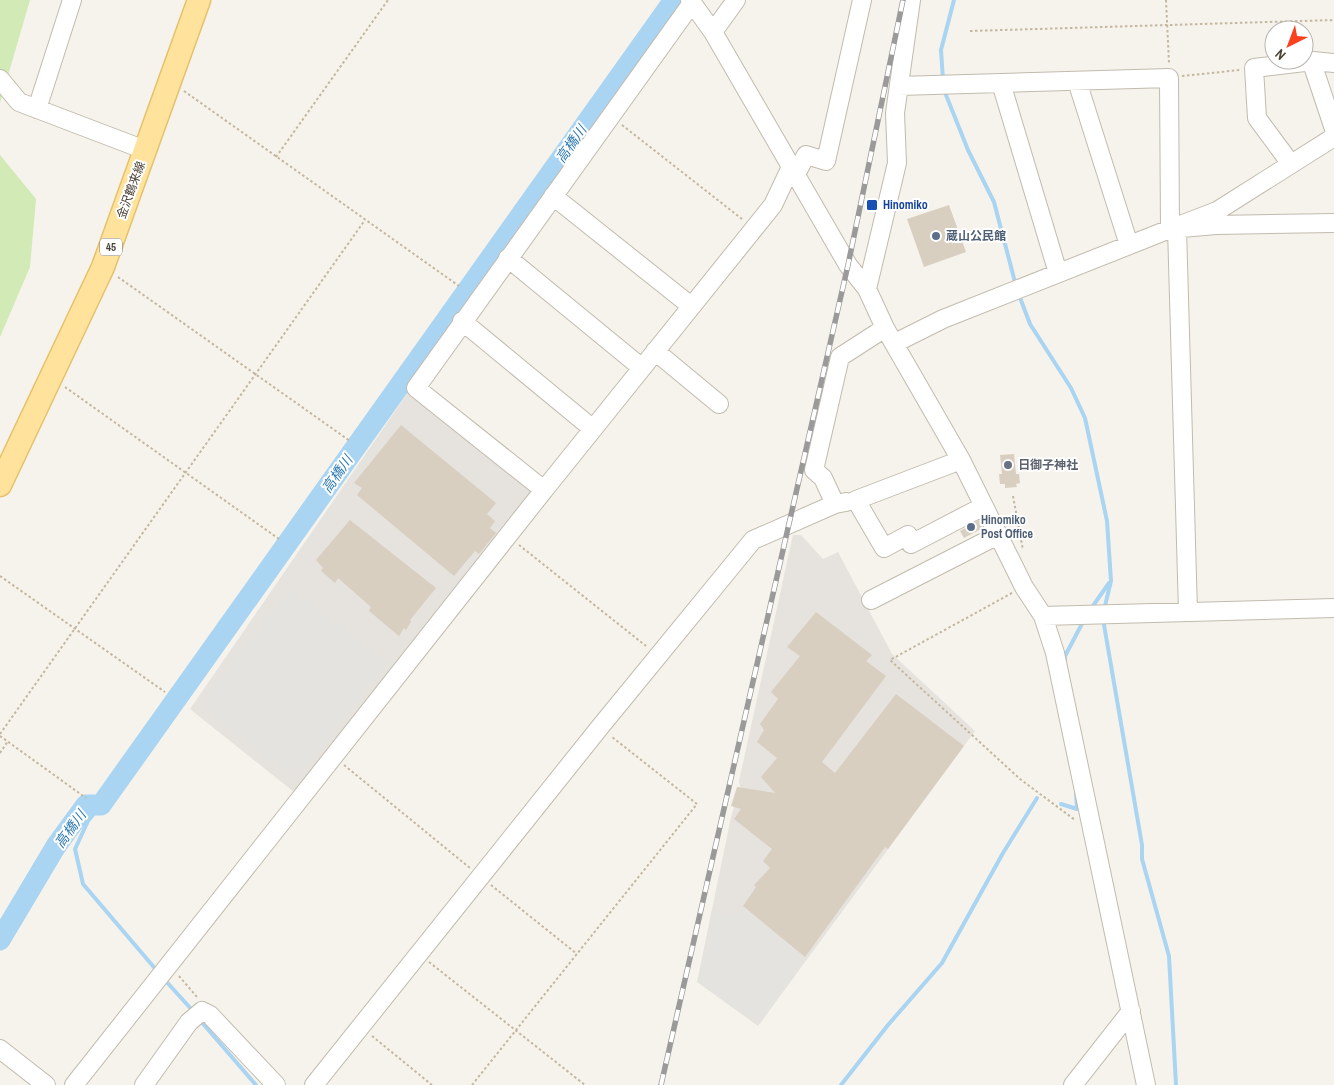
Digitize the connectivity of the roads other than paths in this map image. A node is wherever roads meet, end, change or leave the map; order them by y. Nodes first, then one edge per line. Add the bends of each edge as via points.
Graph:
1 (72, 0) edge
2 (199, 0) edge
3 (736, 0) edge
4 (860, 0) edge
5 (911, 0) edge
6 (691, 1) edge
7 (713, 32) junction
8 (1314, 61) edge
9 (1334, 63) edge
10 (1264, 67) edge
11 (1314, 69) edge
12 (0, 78) edge
13 (1077, 81) junction
14 (1001, 83) junction
15 (899, 86) junction
16 (37, 109) junction
17 (1334, 129) edge
18 (1334, 137) edge
19 (145, 150) junction
20 (1291, 164) junction
21 (793, 172) junction
22 (553, 196) junction
23 (1334, 223) edge
24 (1174, 228) junction
25 (1128, 245) junction
26 (508, 258) junction
27 (1058, 272) junction
28 (867, 290) junction
29 (691, 306) junction
30 (462, 321) junction
31 (885, 328) junction
32 (895, 343) junction
33 (655, 351) junction
34 (642, 368) junction
35 (719, 404) dead end
36 (593, 429) junction
37 (961, 460) junction
38 (0, 484) edge
39 (544, 490) junction
40 (856, 500) junction
41 (834, 504) junction
42 (984, 506) junction
43 (998, 534) junction
44 (871, 600) dead end
45 (1334, 608) edge
46 (1188, 612) junction
47 (1043, 616) junction
48 (1130, 1011) junction
49 (0, 1049) edge
50 (46, 1085) edge
51 (74, 1085) edge
52 (144, 1085) edge
53 (276, 1085) edge
54 (314, 1085) edge
55 (1074, 1085) edge
56 (1146, 1085) edge

1 - 16 street
2 - 19 main road, 金沢鶴来線 / 45
3 - 7 street
4 - 21 street via 826,161 806,155
5 - 15 street
6 - 7 street
6 - 22 street
7 - 21 street
8 - 9 street
10 - 20 street via 1254,68 1257,118
11 - 17 street
12 - 16 street via 19,102
13 - 14 street
13 - 24 street via 1169,78
13 - 25 street
14 - 15 street
14 - 27 street
15 - 28 street via 895,113 897,163
16 - 19 street
18 - 20 street
19 - 38 main road, 金沢鶴来線 / 45 via 104,267
20 - 24 street via 1217,211
21 - 28 street via 848,265
21 - 29 street via 773,205
22 - 26 street
22 - 29 street
23 - 24 street
24 - 25 street
24 - 46 street
25 - 27 street
26 - 30 street
26 - 34 street
27 - 32 street via 943,319
28 - 31 street
29 - 33 street
30 - 36 street
30 - 39 street via 416,388
31 - 32 street
31 - 41 street via 840,357 814,470 823,478
32 - 37 street
33 - 34 street
33 - 35 street
34 - 36 street
36 - 39 street
37 - 40 street
37 - 42 street
39 - 51 street
40 - 41 street
40 - 42 street via 884,548 908,535 911,544
41 - 54 street via 753,540
42 - 43 street
43 - 44 street
43 - 47 street via 1024,587
45 - 46 street
46 - 47 street
47 - 48 street via 1055,652
48 - 55 street
48 - 56 street
49 - 50 street
52 - 53 street via 197,1016 210,1015

